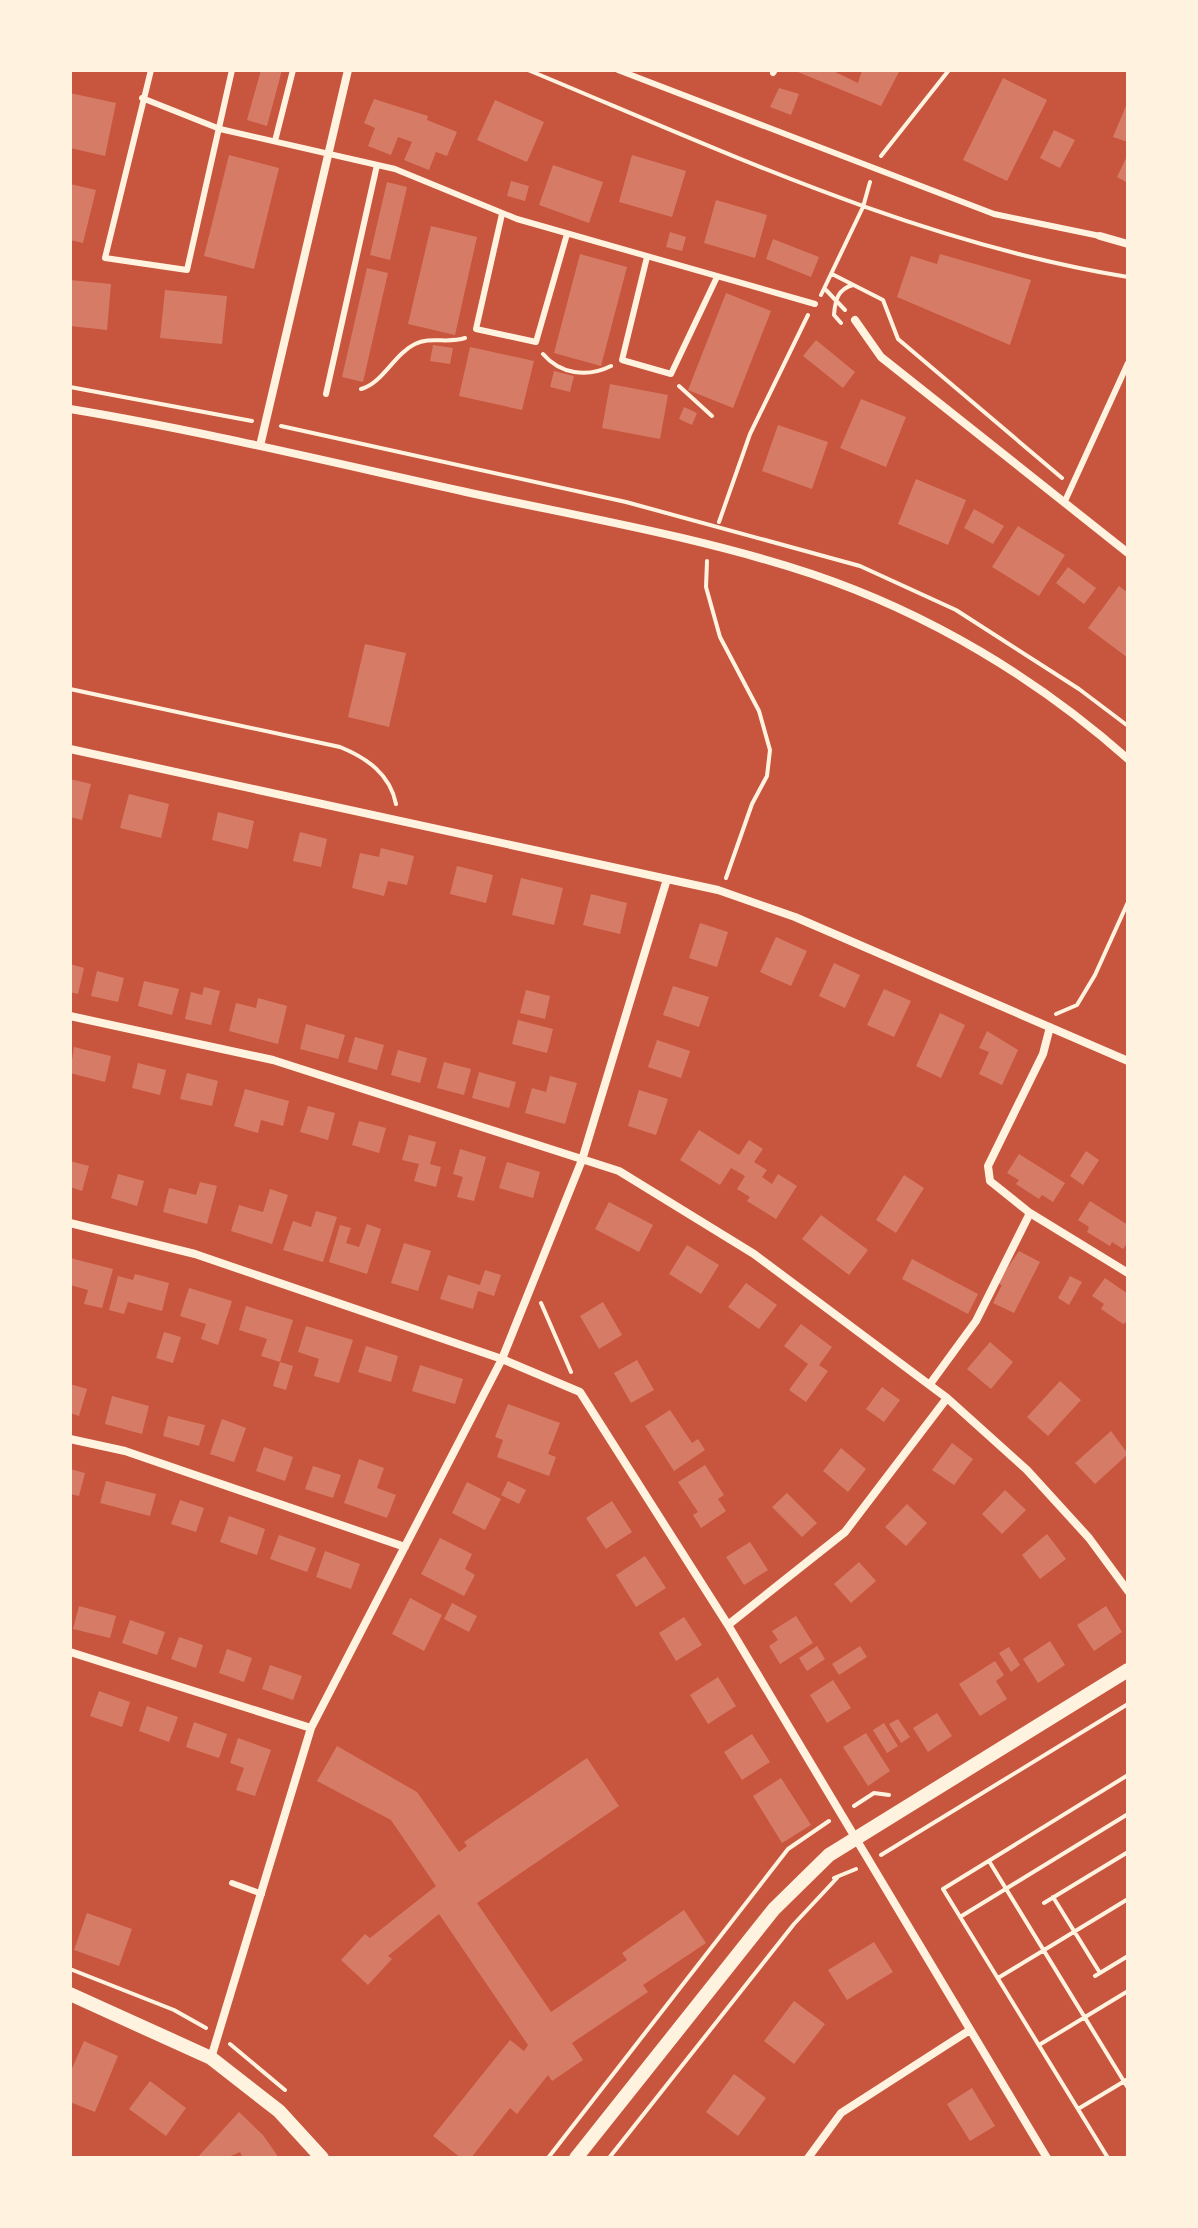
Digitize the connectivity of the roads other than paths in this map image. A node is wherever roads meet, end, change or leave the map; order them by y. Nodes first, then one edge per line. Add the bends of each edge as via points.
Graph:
1 (151, 70) edge
2 (232, 70) edge
3 (293, 70) edge
4 (348, 70) edge
5 (618, 70) edge
6 (142, 98) junction
7 (220, 129) junction
8 (275, 141) junction
9 (327, 151) junction
10 (377, 165) junction
11 (502, 214) junction
12 (567, 234) junction
13 (1100, 236) joint
14 (1128, 244) edge
15 (647, 257) junction
16 (717, 277) junction
17 (815, 304) road end
18 (855, 320) road end
19 (1128, 363) edge
20 (326, 394) dead end
21 (70, 409) edge
22 (260, 446) junction
23 (1065, 501) junction
24 (1128, 553) edge
25 (70, 749) edge
26 (1128, 759) edge
27 (667, 879) junction
28 (70, 1016) edge
29 (1050, 1027) junction
30 (1128, 1061) edge
31 (582, 1160) junction
32 (1030, 1213) junction
33 (70, 1223) edge
34 (1128, 1273) edge
35 (502, 1359) junction
36 (930, 1384) junction
37 (947, 1398) junction
38 (70, 1439) edge
39 (405, 1547) junction
40 (1128, 1591) edge
41 (728, 1625) junction
42 (70, 1652) edge
43 (1126, 1676) edge
44 (311, 1728) junction
45 (854, 1840) junction
46 (232, 1883) dead end
47 (262, 1894) junction
48 (70, 1994) edge
49 (970, 2030) junction
50 (211, 2058) junction
51 (322, 2158) edge
52 (576, 2158) edge
53 (808, 2158) edge
54 (1047, 2158) edge

1 - 6 lane
2 - 7 lane
3 - 8 lane
4 - 9 street
5 - 13 lane via 994,214
6 - 7 lane
6 - 7 lane via 105,258 187,270
7 - 8 lane
8 - 9 lane
9 - 10 lane
9 - 22 street
10 - 11 lane
10 - 20 lane
11 - 12 lane
11 - 12 lane via 476,329 536,342
12 - 15 lane
13 - 14 street
15 - 16 lane
15 - 16 lane via 622,360 671,374
16 - 17 lane
18 - 23 street via 881,357
19 - 23 lane
21 - 22 street
22 - 26 street via 698,542 813,575 887,604 1009,668
23 - 24 street
25 - 27 street
27 - 29 street via 795,917
27 - 31 street
28 - 31 street via 273,1060
29 - 30 street
29 - 32 street via 1043,1054 988,1166 990,1181
31 - 35 street
31 - 36 street via 619,1171 754,1254
32 - 34 street
32 - 36 street via 976,1321
33 - 35 street via 195,1254
35 - 39 street
35 - 41 street via 580,1392
36 - 37 street
37 - 40 street via 1027,1470 1089,1538
37 - 41 street via 845,1532
38 - 39 street via 125,1451
39 - 44 street
41 - 45 street
42 - 44 street
43 - 45 street
44 - 47 street
45 - 49 street
45 - 52 street via 829,1855 774,1909
46 - 47 lane
47 - 50 street
48 - 50 street
49 - 53 street via 841,2113
49 - 54 street
50 - 51 street via 279,2111

